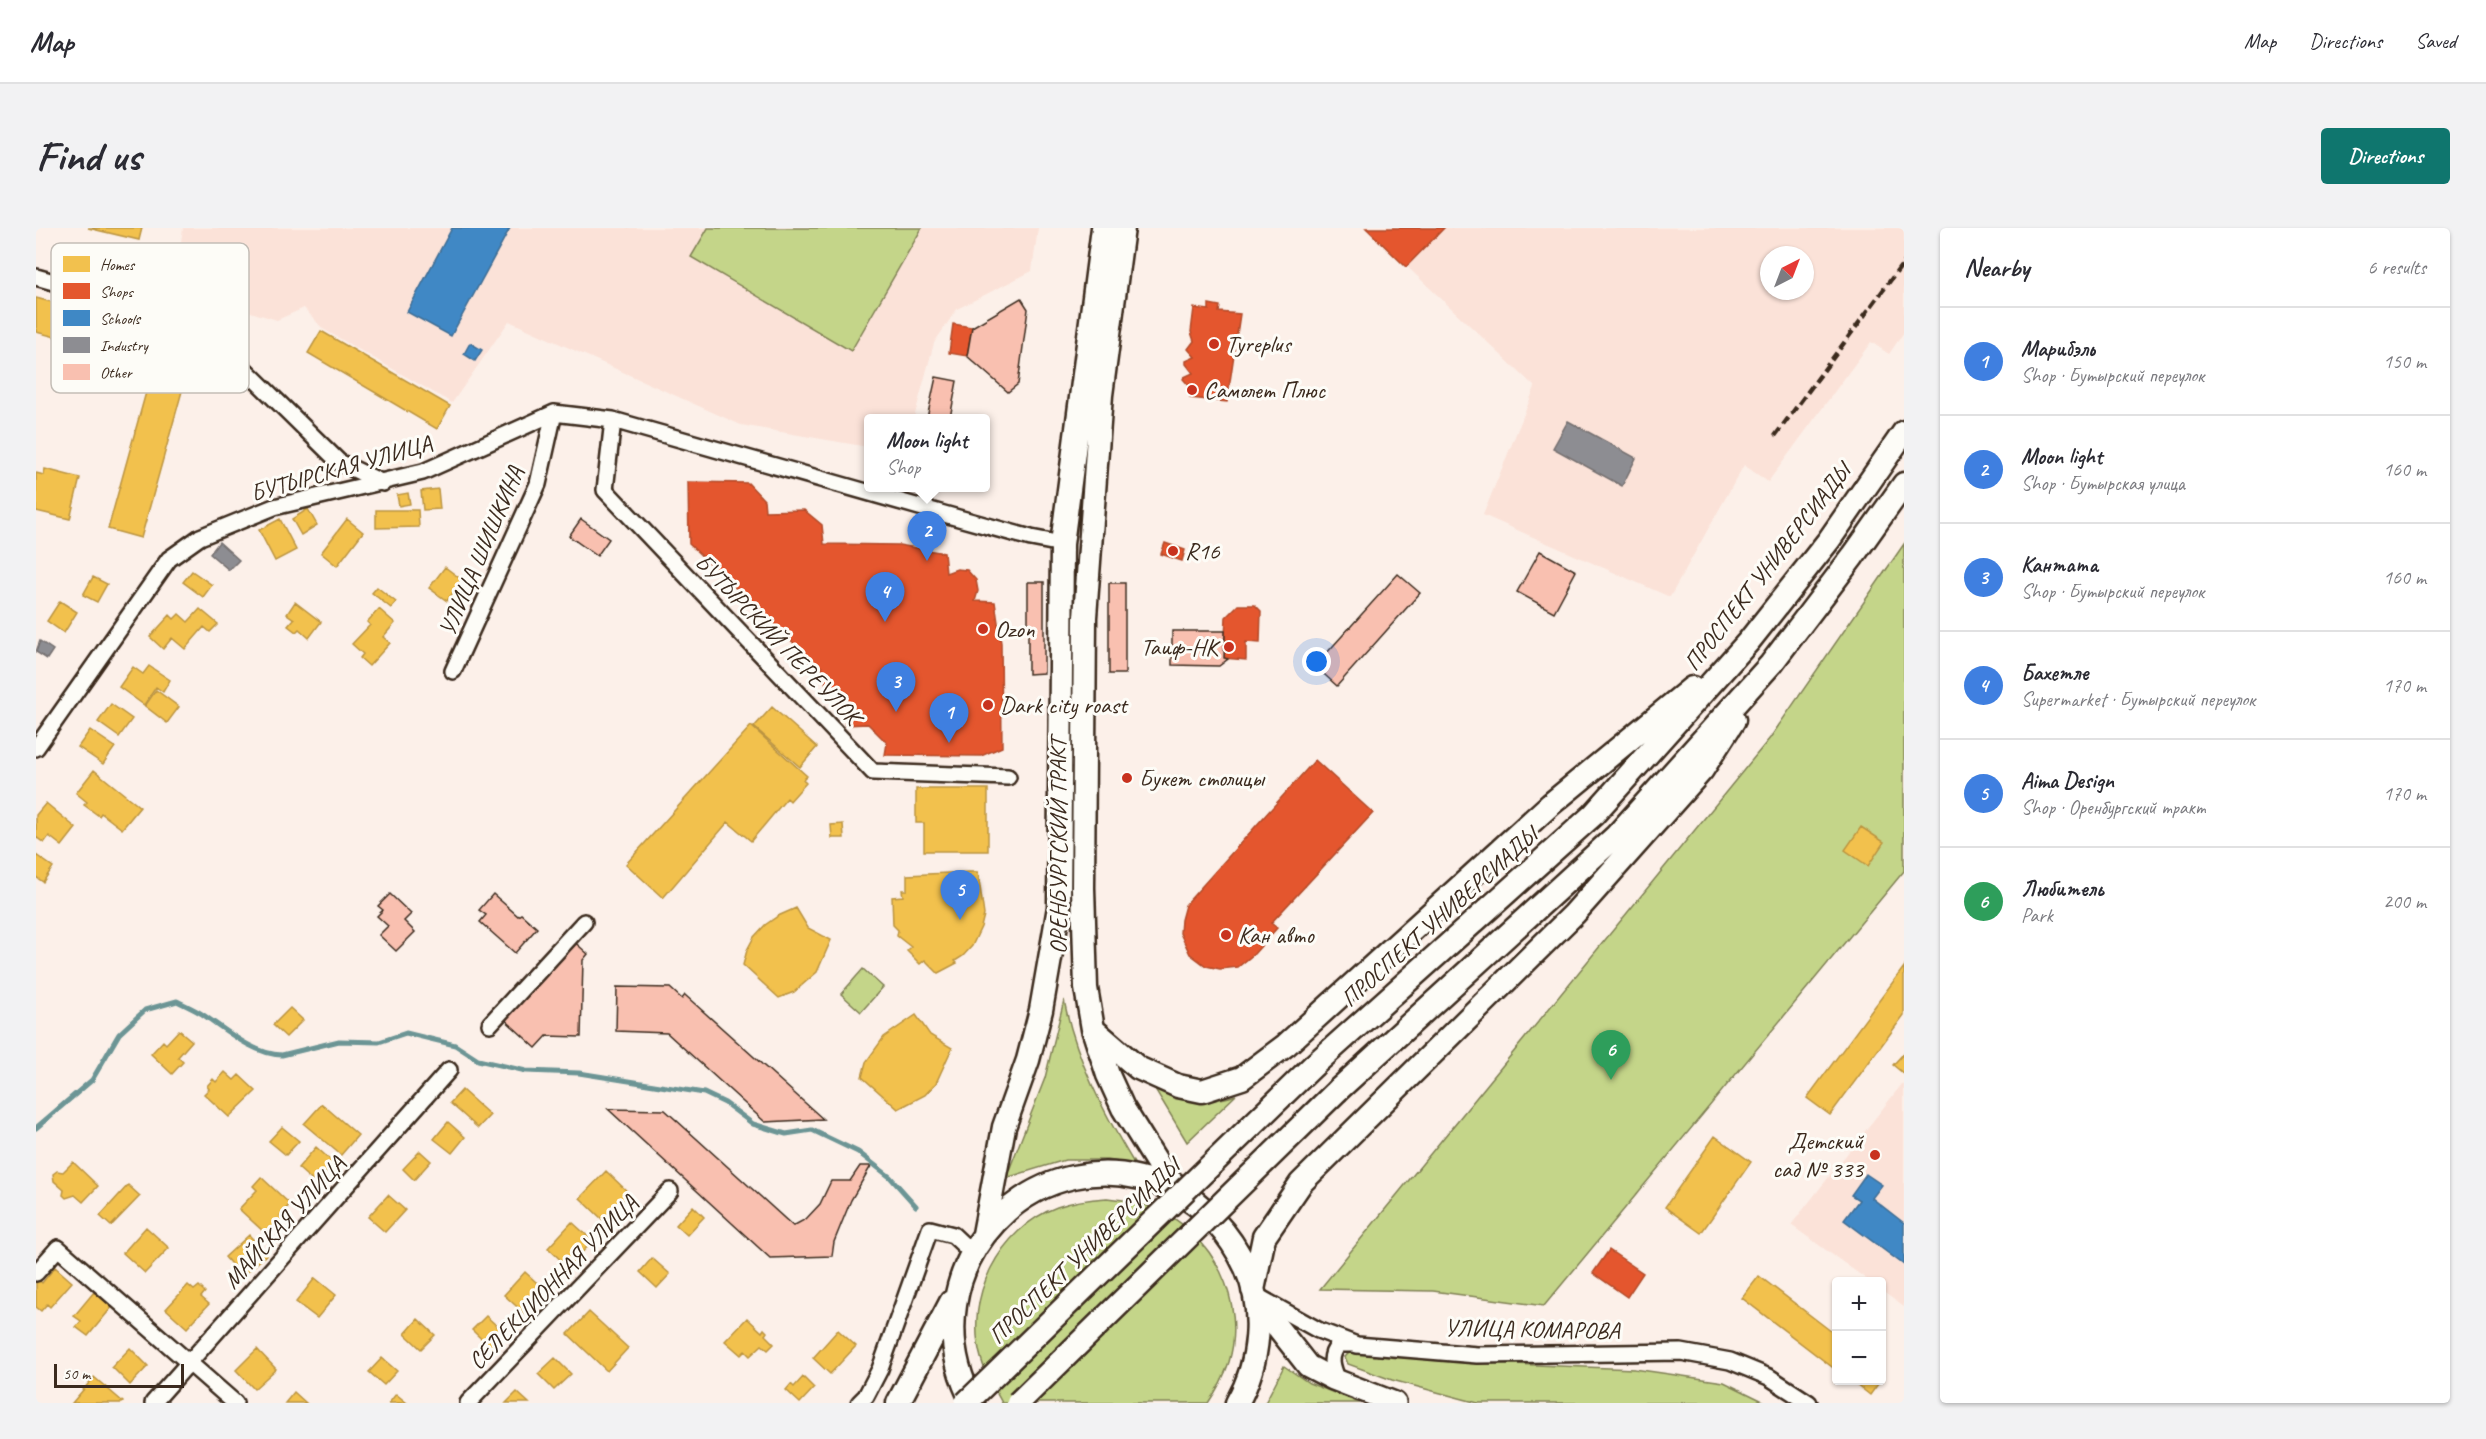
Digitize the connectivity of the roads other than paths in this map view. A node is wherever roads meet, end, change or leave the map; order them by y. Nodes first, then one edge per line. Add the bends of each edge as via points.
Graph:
1 (1103, 228) edge
2 (1123, 228) edge
3 (36, 277) edge
4 (51, 281) edge
5 (249, 373) edge
6 (554, 413) junction
7 (613, 420) junction
8 (1904, 432) edge
9 (383, 483) junction
10 (1904, 484) edge
11 (864, 491) edge
12 (867, 492) edge
13 (1062, 543) junction
14 (1749, 641) junction
15 (1771, 664) junction
16 (453, 671) dead end
17 (36, 748) edge
18 (1008, 777) dead end
19 (584, 922) dead end
20 (490, 1024) dead end
21 (1093, 1029) junction
22 (449, 1071) dead end
23 (670, 1191) dead end
24 (1208, 1213) junction
25 (978, 1243) junction
26 (36, 1273) edge
27 (956, 1292) junction
28 (1254, 1295) junction
29 (1356, 1344) junction
30 (190, 1362) junction
31 (1338, 1381) junction
32 (153, 1403) edge
33 (235, 1403) edge
34 (468, 1403) edge
35 (859, 1403) edge
36 (898, 1403) edge
37 (966, 1403) edge
38 (974, 1403) edge
39 (1018, 1403) edge
40 (1237, 1403) edge
41 (1395, 1403) edge
42 (1809, 1403) edge

1 - 13 main road, ОРЕНБУРГСКИЙ ТРАКТ
2 - 21 main road, ОРЕНБУРГСКИЙ ТРАКТ via 1101,395 1085,617 1084,934 1086,988
3 - 4 street
5 - 9 street via 339,462
6 - 7 street
6 - 9 street, БУТЫРСКАЯ УЛИЦА via 423,472
6 - 16 street, УЛИЦА ШИШКИНА via 538,484
7 - 11 street
7 - 18 street, БУТЫРСКИЙ ПЕРЕУЛОК via 605,490 873,772
8 - 14 main road, ПРОСПЕКТ УНИВЕРСИАДЫ via 1829,540
9 - 17 street, БУТЫРСКАЯ УЛИЦА via 274,507 200,537 169,559
10 - 15 main road
12 - 13 street via 1030,538
13 - 25 main road, ОРЕНБУРГСКИЙ ТРАКТ via 1059,907 1041,1010 1004,1127
14 - 21 main road via 1551,804 1286,1045 1242,1078 1202,1091 1178,1086 1138,1068
14 - 37 main road, ПРОСПЕКТ УНИВЕРСИАДЫ, bridge via 1593,816 1314,1065
15 - 28 main road via 1702,770 1574,914 1300,1183 1264,1237
15 - 39 main road, bridge via 1616,836 1338,1090
19 - 20 street
21 - 24 main road, ОРЕНБУРГСКИЙ ТРАКТ via 1108,1075 1149,1153 1166,1177
22 - 30 street, МАЙСКАЯ УЛИЦА
23 - 34 street, СЕЛЕКЦИОННАЯ УЛИЦА
24 - 25 main road via 1158,1183 1110,1174 1086,1175 1047,1185 1018,1200
24 - 28 main road via 1239,1253
25 - 27 main road
25 - 35 street via 930,1229 880,1369
26 - 30 street via 58,1248
27 - 36 main road
27 - 38 main road via 956,1360
28 - 29 street, УЛИЦА КОМАРОВА
28 - 31 main road via 1308,1366
28 - 40 main road via 1257,1347
29 - 31 street via 1340,1344 1332,1354
29 - 42 street, УЛИЦА КОМАРОВА via 1477,1355 1681,1352 1730,1361 1769,1377
30 - 32 street, МАЙСКАЯ УЛИЦА
30 - 33 street
31 - 41 main road

